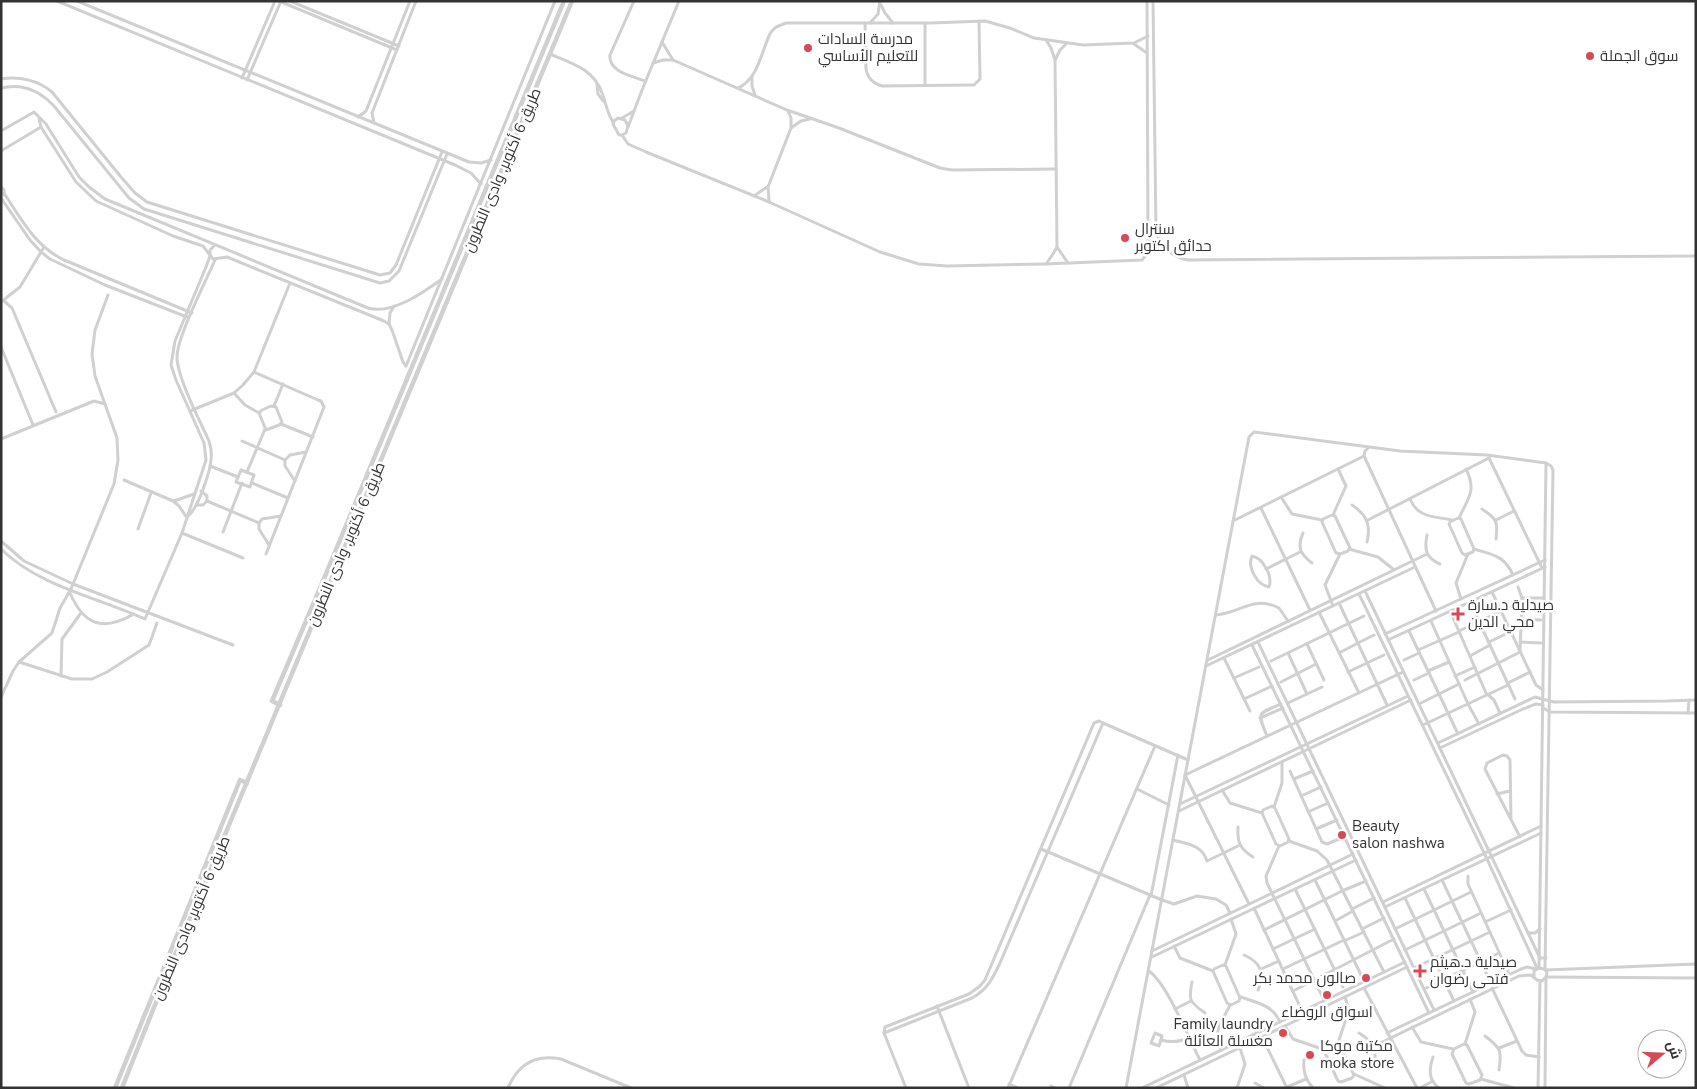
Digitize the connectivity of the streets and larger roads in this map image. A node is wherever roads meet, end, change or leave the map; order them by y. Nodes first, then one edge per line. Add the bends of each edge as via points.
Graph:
1 (57, 1) edge
2 (77, 1) edge
3 (275, 1) edge
4 (280, 1) edge
5 (290, 1) edge
6 (410, 1) edge
7 (416, 1) edge
8 (549, 1) edge
9 (555, 1) edge
10 (564, 1) edge
11 (572, 1) edge
12 (634, 1) edge
13 (679, 1) edge
14 (1147, 1) edge
15 (1153, 1) edge
16 (880, 2) edge
17 (553, 8) junction
18 (979, 21) junction
19 (867, 23) junction
20 (893, 23) junction
21 (925, 23) junction
22 (1148, 36) junction
23 (1046, 40) junction
24 (662, 42) junction
25 (1066, 44) junction
26 (1134, 44) junction
27 (392, 46) junction
28 (398, 48) junction
29 (1148, 53) junction
30 (550, 54) junction
31 (673, 60) junction
32 (1055, 60) junction
33 (653, 63) junction
34 (245, 70) junction
35 (250, 73) junction
36 (753, 76) junction
37 (242, 78) junction
38 (1, 79) edge
39 (247, 80) junction
40 (646, 81) junction
41 (925, 85) junction
42 (1, 88) edge
43 (738, 88) junction
44 (755, 95) junction
45 (787, 110) junction
46 (635, 111) junction
47 (358, 117) junction
48 (621, 118) junction
49 (812, 118) junction
50 (39, 119) junction
51 (613, 122) junction
52 (374, 124) junction
53 (41, 127) junction
54 (628, 127) junction
55 (791, 128) junction
56 (1, 131) edge
57 (502, 131) junction
58 (509, 134) junction
59 (622, 135) junction
60 (516, 137) junction
61 (59, 145) junction
62 (54, 148) junction
63 (1, 152) edge
64 (442, 152) junction
65 (447, 154) junction
66 (440, 158) junction
67 (458, 158) junction
68 (444, 160) junction
69 (491, 160) junction
70 (455, 165) junction
71 (1056, 169) junction
72 (481, 184) junction
73 (1, 187) edge
74 (768, 187) junction
75 (4, 193) junction
76 (753, 196) junction
77 (1, 197) edge
78 (769, 202) junction
79 (207, 221) junction
80 (205, 228) junction
81 (191, 236) junction
82 (190, 241) junction
83 (214, 246) junction
84 (1056, 246) junction
85 (44, 247) junction
86 (41, 252) junction
87 (210, 256) junction
88 (1696, 256) edge
89 (215, 260) junction
90 (256, 263) junction
91 (1068, 263) junction
92 (1045, 264) junction
93 (206, 267) junction
94 (254, 268) junction
95 (211, 269) junction
96 (442, 279) junction
97 (118, 283) junction
98 (290, 283) junction
99 (116, 289) junction
100 (331, 293) junction
101 (108, 295) dead end
102 (338, 296) junction
103 (329, 299) junction
104 (3, 302) edge
105 (336, 302) junction
106 (357, 304) junction
107 (394, 306) junction
108 (368, 308) junction
109 (355, 309) junction
110 (188, 311) junction
111 (192, 313) junction
112 (366, 314) junction
113 (188, 318) junction
114 (389, 324) junction
115 (1, 347) edge
116 (254, 372) junction
117 (283, 384) junction
118 (100, 389) junction
119 (234, 393) junction
120 (94, 401) junction
121 (106, 405) junction
122 (274, 406) junction
123 (195, 409) junction
124 (190, 411) junction
125 (56, 412) dead end
126 (259, 413) junction
127 (281, 424) junction
128 (33, 425) junction
129 (265, 429) junction
130 (313, 437) junction
131 (1, 439) edge
132 (242, 441) dead end
133 (1369, 447) junction
134 (257, 448) junction
135 (307, 452) junction
136 (1364, 456) junction
137 (1488, 456) junction
138 (285, 460) junction
139 (1546, 463) junction
140 (210, 466) junction
141 (1338, 469) junction
142 (1466, 469) junction
143 (247, 472) junction
144 (238, 477) junction
145 (124, 480) dead end
146 (295, 482) junction
147 (252, 483) junction
148 (242, 484) junction
149 (201, 491) junction
150 (151, 492) junction
151 (194, 494) junction
152 (288, 498) junction
153 (1282, 498) junction
154 (1410, 499) junction
155 (173, 501) junction
156 (207, 501) junction
157 (196, 505) junction
158 (1352, 505) dead end
159 (1261, 508) junction
160 (1389, 509) junction
161 (1482, 509) dead end
162 (1514, 511) junction
163 (231, 512) junction
164 (281, 515) junction
165 (1333, 515) junction
166 (188, 517) junction
167 (1459, 518) junction
168 (1322, 520) junction
169 (1368, 520) junction
170 (1453, 520) junction
171 (1496, 520) junction
172 (1233, 522) junction
173 (259, 523) junction
174 (138, 529) dead end
175 (223, 532) dead end
176 (182, 533) junction
177 (1303, 533) dead end
178 (1427, 535) dead end
179 (1496, 539) dead end
180 (1, 541) edge
181 (1367, 542) dead end
182 (269, 545) junction
183 (1, 549) edge
184 (1349, 549) junction
185 (1474, 549) junction
186 (1300, 552) junction
187 (266, 554) dead end
188 (1340, 554) junction
189 (1427, 554) junction
190 (1468, 554) junction
191 (243, 558) dead end
192 (1286, 560) junction
193 (1412, 560) junction
194 (1545, 560) junction
195 (1312, 563) dead end
196 (1539, 563) junction
197 (1440, 564) dead end
198 (1415, 566) junction
199 (1543, 568) junction
200 (1266, 569) junction
201 (1393, 570) junction
202 (1513, 575) junction
203 (1498, 582) junction
204 (72, 584) junction
205 (1518, 587) dead end
206 (1501, 588) junction
207 (70, 591) junction
208 (1365, 591) junction
209 (1492, 592) junction
210 (1358, 594) junction
211 (1522, 598) junction
212 (1544, 598) junction
213 (1461, 599) junction
214 (1330, 600) junction
215 (1470, 602) junction
216 (1340, 603) junction
217 (1333, 606) junction
218 (1373, 609) junction
219 (1310, 610) junction
220 (1436, 611) junction
221 (1450, 611) junction
222 (1319, 612) junction
223 (1367, 612) junction
224 (1501, 612) junction
225 (81, 613) junction
226 (148, 613) junction
227 (134, 614) junction
228 (1216, 615) junction
229 (1364, 616) dead end
230 (1430, 620) junction
231 (1521, 620) junction
232 (1541, 620) dead end
233 (1288, 621) junction
234 (1479, 622) junction
235 (157, 623) dead end
236 (1349, 623) junction
237 (1270, 629) junction
238 (1409, 631) junction
239 (1459, 632) junction
240 (1510, 632) junction
241 (1329, 633) junction
242 (1385, 634) junction
243 (1544, 634) junction
244 (1550, 634) junction
245 (1272, 635) junction
246 (1374, 635) dead end
247 (1388, 640) junction
248 (1440, 641) junction
249 (1258, 642) junction
250 (1520, 642) junction
251 (1358, 643) junction
252 (1541, 643) dead end
253 (1307, 644) junction
254 (1489, 644) junction
255 (233, 645) dead end
256 (1252, 645) junction
257 (1419, 652) junction
258 (1520, 652) junction
259 (1288, 653) junction
260 (1339, 653) junction
261 (1384, 655) dead end
262 (1470, 656) junction
263 (1224, 658) junction
264 (1207, 660) junction
265 (1404, 660) dead end
266 (1272, 661) dead end
267 (19, 662) junction
268 (1367, 662) junction
269 (1449, 662) junction
270 (1498, 663) junction
271 (1317, 664) junction
272 (1206, 667) junction
273 (1258, 667) dead end
274 (1475, 667) junction
275 (1348, 672) junction
276 (1403, 672) junction
277 (1428, 672) junction
278 (1530, 672) junction
279 (1478, 673) junction
280 (1298, 674) junction
281 (1398, 674) junction
282 (60, 676) junction
283 (1455, 676) junction
284 (1234, 678) junction
285 (1324, 680) dead end
286 (1414, 680) dead end
287 (1465, 680) dead end
288 (1281, 682) dead end
289 (1377, 684) junction
290 (1459, 684) junction
291 (1508, 684) junction
292 (1272, 686) junction
293 (1322, 687) dead end
294 (1543, 690) junction
295 (1359, 693) junction
296 (1307, 694) junction
297 (1439, 694) junction
298 (1488, 694) junction
299 (1408, 696) junction
300 (1, 697) edge
301 (1244, 699) junction
302 (1515, 699) dead end
303 (1543, 699) junction
304 (1410, 700) junction
305 (1689, 700) junction
306 (1696, 700) edge
307 (1550, 701) junction
308 (1561, 702) junction
309 (1288, 703) junction
310 (1421, 703) dead end
311 (1281, 704) junction
312 (1468, 704) junction
313 (1518, 704) junction
314 (280, 705) junction
315 (1388, 706) junction
316 (1543, 706) junction
317 (1283, 708) junction
318 (1520, 710) junction
319 (1250, 711) dead end
320 (1550, 712) junction
321 (1561, 712) junction
322 (1448, 713) junction
323 (1500, 713) junction
324 (1688, 713) junction
325 (1696, 713) edge
326 (1260, 718) junction
327 (1297, 722) junction
328 (1103, 723) junction
329 (1428, 723) junction
330 (1479, 724) junction
331 (1291, 725) junction
332 (1423, 725) junction
333 (1458, 734) junction
334 (1267, 736) junction
335 (1438, 743) junction
336 (1307, 744) junction
337 (1155, 746) junction
338 (1301, 747) junction
339 (1440, 748) junction
340 (1309, 749) junction
341 (1304, 752) junction
342 (1178, 756) junction
343 (1188, 760) junction
344 (1282, 762) junction
345 (1290, 771) dead end
346 (1313, 771) junction
347 (1244, 774) junction
348 (1186, 775) junction
349 (1246, 779) junction
350 (1294, 779) junction
351 (1542, 779) junction
352 (1549, 780) junction
353 (247, 783) junction
354 (1321, 787) junction
355 (1137, 789) junction
356 (1222, 790) junction
357 (1510, 791) junction
358 (1462, 794) junction
359 (1497, 794) junction
360 (1301, 796) junction
361 (1457, 796) junction
362 (1196, 797) junction
363 (1199, 802) junction
364 (1328, 803) junction
365 (1169, 804) junction
366 (1180, 804) junction
367 (1274, 807) junction
368 (1338, 809) junction
369 (1179, 811) junction
370 (1308, 812) junction
371 (1332, 812) junction
372 (1262, 813) junction
373 (1337, 820) junction
374 (1511, 820) junction
375 (1541, 826) junction
376 (1238, 827) dead end
377 (1316, 829) junction
378 (1541, 833) junction
379 (1520, 836) junction
380 (1344, 837) junction
381 (1173, 840) junction
382 (1288, 841) junction
383 (1240, 845) junction
384 (1279, 846) junction
385 (1041, 849) junction
386 (1047, 851) junction
387 (1489, 851) junction
388 (1224, 853) junction
389 (1484, 853) junction
390 (1353, 854) junction
391 (1253, 857) dead end
392 (1492, 857) junction
393 (1487, 859) junction
394 (1356, 860) junction
395 (1330, 866) junction
396 (1332, 871) junction
397 (1368, 872) junction
398 (1100, 874) junction
399 (1363, 875) junction
400 (1468, 876) dead end
401 (1436, 877) junction
402 (1315, 880) junction
403 (1366, 881) junction
404 (1440, 881) junction
405 (1286, 886) junction
406 (1540, 886) junction
407 (1547, 886) junction
408 (1296, 889) junction
409 (1424, 889) junction
410 (1342, 890) junction
411 (1288, 892) junction
412 (1471, 892) junction
413 (1272, 893) junction
414 (1510, 894) junction
415 (1151, 896) junction
416 (1505, 897) junction
417 (1275, 898) junction
418 (1374, 898) junction
419 (1405, 898) junction
420 (1162, 900) junction
421 (1324, 900) junction
422 (1383, 902) junction
423 (1452, 902) junction
424 (1249, 904) junction
425 (1385, 907) junction
426 (1254, 908) junction
427 (1305, 909) junction
428 (1352, 910) junction
429 (1434, 910) junction
430 (1511, 910) junction
431 (1230, 913) junction
432 (1481, 913) junction
433 (1384, 918) junction
434 (1231, 919) junction
435 (1285, 919) junction
436 (1415, 919) junction
437 (1334, 921) junction
438 (1462, 922) junction
439 (1485, 922) junction
440 (1395, 928) junction
441 (1540, 928) junction
442 (1315, 929) junction
443 (1264, 930) junction
444 (1363, 930) junction
445 (1444, 931) junction
446 (1490, 932) junction
447 (1528, 933) junction
448 (1180, 937) junction
449 (1294, 939) junction
450 (1394, 939) junction
451 (1344, 940) junction
452 (1425, 940) junction
453 (1471, 941) junction
454 (1183, 942) junction
455 (1174, 946) junction
456 (1273, 949) junction
457 (1325, 949) junction
458 (1373, 950) junction
459 (1405, 950) junction
460 (1453, 950) junction
461 (1152, 951) junction
462 (1499, 953) junction
463 (1244, 955) dead end
464 (1151, 957) junction
465 (1532, 958) junction
466 (1540, 958) junction
467 (1546, 958) junction
468 (1304, 959) junction
469 (1434, 959) junction
470 (1354, 960) junction
471 (1279, 961) junction
472 (1405, 962) junction
473 (1481, 962) junction
474 (1696, 964) edge
475 (1225, 965) junction
476 (1407, 967) junction
477 (1527, 967) junction
478 (1414, 968) junction
479 (1521, 968) junction
480 (1537, 968) junction
481 (1261, 969) junction
482 (1335, 969) junction
483 (1283, 970) junction
484 (1463, 970) junction
485 (1546, 970) junction
486 (1148, 971) junction
487 (1213, 971) junction
488 (1384, 972) junction
489 (1509, 974) junction
490 (1523, 974) junction
491 (1534, 977) junction
492 (1363, 978) dead end
493 (1546, 978) junction
494 (1696, 978) edge
495 (1314, 980) junction
496 (1444, 980) junction
497 (1540, 981) junction
498 (1192, 982) dead end
499 (1491, 983) junction
500 (1343, 987) dead end
501 (1364, 988) junction
502 (1492, 988) junction
503 (1424, 989) junction
504 (1258, 990) dead end
505 (1293, 990) junction
506 (1473, 992) junction
507 (1335, 995) junction
508 (1240, 997) junction
509 (1345, 997) junction
510 (1470, 999) junction
511 (1324, 1000) junction
512 (1191, 1001) junction
513 (1337, 1001) junction
514 (1454, 1001) junction
515 (1230, 1005) junction
516 (937, 1006) junction
517 (1456, 1006) junction
518 (1175, 1009) junction
519 (1434, 1010) junction
520 (939, 1011) junction
521 (1302, 1011) junction
522 (1205, 1013) dead end
523 (1429, 1013) junction
524 (1280, 1022) junction
525 (1285, 1026) junction
526 (1412, 1027) junction
527 (884, 1032) junction
528 (1387, 1032) junction
529 (1359, 1033) dead end
530 (1485, 1036) dead end
531 (1262, 1037) junction
532 (1390, 1037) junction
533 (1189, 1038) junction
534 (1161, 1040) dead end
535 (1517, 1041) junction
536 (1338, 1043) junction
537 (1465, 1044) junction
538 (1374, 1046) junction
539 (1226, 1048) junction
540 (1240, 1048) junction
541 (1499, 1048) junction
542 (1454, 1049) junction
543 (1221, 1050) junction
544 (1325, 1050) junction
545 (1228, 1053) junction
546 (1538, 1056) junction
547 (1433, 1057) dead end
548 (1200, 1060) junction
549 (1304, 1060) dead end
550 (1375, 1065) dead end
551 (1499, 1070) dead end
552 (1354, 1074) junction
553 (1184, 1075) junction
554 (1306, 1079) junction
555 (1481, 1079) junction
556 (1433, 1081) junction
557 (1340, 1082) junction
558 (1254, 1083) dead end
559 (1008, 1086) edge
560 (1051, 1086) dead end
561 (1468, 1086) edge
562 (1161, 1087) edge
563 (1287, 1087) edge
564 (115, 1088) edge
565 (122, 1088) edge
566 (508, 1088) edge
567 (631, 1088) edge
568 (906, 1088) edge
569 (969, 1088) edge
570 (1018, 1088) edge
571 (1055, 1088) edge
572 (1069, 1088) edge
573 (1126, 1088) edge
574 (1142, 1088) edge
575 (1156, 1088) edge
576 (1188, 1088) edge
577 (1237, 1088) edge
578 (1264, 1088) edge
579 (1313, 1088) edge
580 (1338, 1088) edge
581 (1385, 1088) edge
582 (1418, 1088) edge
583 (1440, 1088) edge
584 (1514, 1088) edge
585 (1538, 1088) edge
586 (1545, 1088) edge

1 - 37 street
2 - 34 street
3 - 34 street
4 - 27 street
4 - 35 street
5 - 27 street
6 - 27 street
7 - 28 street
8 - 17 street
9 - 17 street
10 - 58 street, طريق 6 أكتوبر, وادى النطرون
11 - 30 street, طريق 6 أكتوبر, وادى النطرون
12 - 40 street via 610,60 615,68
13 - 24 street
14 - 22 street
15 - 88 street via 1156,231 1160,241 1178,257 1189,260
16 - 19 street via 878,14
16 - 20 street
17 - 57 street
18 - 21 street
18 - 23 street
18 - 41 street via 978,83
19 - 20 street
19 - 36 street via 790,22 780,25 770,35
19 - 41 street via 866,69 871,80 882,86
20 - 21 street
21 - 41 street
22 - 26 street
22 - 29 street
23 - 25 street
23 - 32 street
24 - 31 street
24 - 33 street
25 - 26 street
25 - 32 street
26 - 29 street
27 - 28 street
27 - 47 street via 366,111
28 - 52 street via 372,113
29 - 91 street via 1146,256 1140,260
30 - 51 street via 591,74
30 - 60 street, طريق 6 أكتوبر, وادى النطرون
31 - 33 street
31 - 43 street
32 - 71 street
33 - 40 street
34 - 35 street
34 - 37 street
35 - 39 street
35 - 47 street
36 - 43 street
36 - 44 street
37 - 39 street
38 - 79 street via 22,78 48,88 138,196
39 - 66 street
40 - 46 street
42 - 80 street via 23,87 44,97 126,194 140,206
43 - 44 street
44 - 45 street
45 - 49 street
45 - 55 street
46 - 48 street
46 - 54 street
47 - 52 street
48 - 51 street
48 - 54 street
49 - 55 street
49 - 71 street via 940,168
50 - 53 street
50 - 56 street via 33,112
50 - 61 street
51 - 59 street via 618,135
52 - 64 street
53 - 62 street
53 - 63 street
54 - 59 street
55 - 74 street
57 - 58 street
57 - 69 street
58 - 60 street
58 - 314 street, طريق 6 أكتوبر, وادى النطرون via 272,701
59 - 76 street via 631,146
60 - 314 street, طريق 6 أكتوبر, وادى النطرون
61 - 62 street
61 - 81 street via 79,177 100,196
62 - 82 street via 78,185 96,201
64 - 65 street
64 - 66 street
65 - 67 street
65 - 68 street
66 - 68 street
66 - 79 street via 396,265 387,274 376,274
67 - 69 street via 473,163
67 - 70 street
68 - 70 street
68 - 80 street via 399,271 393,279 385,282 376,282
69 - 72 street
70 - 72 street
71 - 84 street
72 - 96 street
73 - 75 street
74 - 76 street
74 - 78 street
75 - 77 street
75 - 85 street
76 - 78 street
77 - 86 street via 26,236
78 - 92 street via 880,252 919,264
79 - 80 street
81 - 82 street
81 - 83 street
82 - 87 street via 205,247
83 - 87 street
83 - 90 street
84 - 91 street
84 - 92 street
85 - 86 street
85 - 97 street via 64,260
86 - 99 street
86 - 104 street via 20,288
87 - 89 street
87 - 93 street
89 - 94 street via 225,256
89 - 95 street
90 - 94 street
90 - 100 street
91 - 92 street
93 - 95 street
93 - 110 street
94 - 98 street
95 - 111 street
96 - 107 street via 419,295
96 - 114 street via 406,366
97 - 99 street
97 - 110 street
98 - 103 street
98 - 116 street
99 - 113 street
100 - 102 street
100 - 103 street
101 - 118 street via 92,349 93,370
102 - 105 street
102 - 106 street
103 - 105 street
104 - 125 street via 12,308
105 - 109 street
106 - 108 street
106 - 109 street
107 - 108 street via 377,310
107 - 114 street
108 - 112 street
109 - 112 street
110 - 111 street
110 - 113 street
111 - 113 street
112 - 114 street
113 - 123 street via 177,360
113 - 124 street via 175,341 172,364
115 - 128 street
116 - 117 street
116 - 119 street
117 - 122 street
117 - 130 street via 323,404 324,411
118 - 120 street
118 - 121 street
119 - 123 street
119 - 126 street
120 - 121 street
120 - 128 street
121 - 204 street via 117,438 116,476
122 - 126 street
122 - 127 street
123 - 124 street
123 - 140 street via 210,445
124 - 151 street via 206,452
126 - 129 street
127 - 129 street
127 - 130 street
128 - 131 street
129 - 134 street
130 - 135 street
132 - 134 street
133 - 136 street
133 - 137 street
133 - 172 street via 1257,431 1252,433
134 - 138 street
134 - 143 street
135 - 138 street via 288,456
135 - 146 street
136 - 141 street
136 - 160 street
137 - 139 street
137 - 142 street
137 - 162 street
138 - 146 street
139 - 194 street
139 - 244 street via 1552,470
140 - 144 street
140 - 149 street
141 - 153 street
141 - 165 street via 1346,486
142 - 154 street
142 - 167 street via 1472,486
143 - 144 street via 240,470
143 - 147 street via 254,475
144 - 148 street via 236,482
145 - 150 street
146 - 152 street
147 - 148 street via 250,487
147 - 152 street
148 - 163 street
149 - 156 street via 207,496
149 - 157 street
150 - 155 street
150 - 174 street
151 - 155 street
151 - 166 street
152 - 164 street
153 - 159 street
153 - 168 street via 1292,514
154 - 160 street
154 - 170 street via 1419,513
155 - 166 street
156 - 157 street
156 - 163 street
157 - 166 street
158 - 169 street
159 - 172 street
159 - 192 street
160 - 169 street
160 - 193 street
161 - 171 street
162 - 171 street
162 - 196 street
163 - 173 street
163 - 175 street
164 - 173 street via 262,519
164 - 182 street
165 - 168 street
165 - 184 street
166 - 176 street
167 - 170 street
167 - 185 street
168 - 188 street via 1336,553
169 - 181 street
170 - 190 street via 1449,524 1462,553
171 - 179 street
172 - 228 street
173 - 182 street via 259,530
176 - 191 street
176 - 226 street
177 - 186 street
178 - 189 street
180 - 204 street via 24,561
182 - 187 street
183 - 207 street via 21,566
184 - 188 street
184 - 201 street via 1378,557
185 - 190 street
185 - 202 street via 1502,558
186 - 192 street
186 - 195 street
188 - 214 street via 1325,585
189 - 193 street
189 - 197 street
190 - 213 street via 1456,583
192 - 200 street
192 - 219 street
193 - 198 street
193 - 201 street
194 - 196 street
194 - 199 street
196 - 199 street
196 - 202 street
198 - 208 street
198 - 220 street
199 - 206 street
199 - 212 street
200 - 200 street via 1258,558 1252,556 1250,562 1254,574 1262,585 1269,587
201 - 214 street
202 - 203 street
203 - 206 street
203 - 213 street
204 - 207 street
204 - 226 street
205 - 211 street
206 - 209 street
207 - 225 street
207 - 227 street
207 - 267 street via 52,633
208 - 210 street
208 - 218 street
209 - 215 street
209 - 224 street
210 - 216 street
210 - 223 street
211 - 212 street
211 - 231 street
212 - 243 street
213 - 220 street
214 - 217 street
214 - 219 street
215 - 221 street
215 - 234 street
216 - 217 street
216 - 236 street
217 - 222 street
218 - 223 street
218 - 242 street
219 - 233 street
220 - 242 street
221 - 230 street
221 - 239 street
222 - 241 street
222 - 245 street
223 - 281 street
224 - 234 street
224 - 240 street
225 - 227 street via 90,620 108,624
225 - 282 street via 63,636
226 - 227 street via 145,619
226 - 255 street
228 - 233 street via 1256,603 1279,608
228 - 264 street
229 - 236 street
230 - 238 street
230 - 248 street
231 - 232 street
231 - 250 street
233 - 237 street
234 - 239 street
234 - 254 street
235 - 282 street via 149,645 107,672 85,680
236 - 241 street
236 - 251 street
237 - 245 street
237 - 264 street
238 - 247 street
238 - 257 street
239 - 248 street
239 - 262 street
240 - 254 street
240 - 258 street
241 - 253 street
241 - 260 street
242 - 247 street
243 - 244 street
243 - 294 street
244 - 307 street
245 - 249 street
246 - 251 street
247 - 276 street
248 - 257 street
248 - 269 street
249 - 256 street
249 - 309 street
250 - 252 street
250 - 258 street
251 - 260 street
251 - 268 street
253 - 259 street
253 - 271 street
254 - 262 street
254 - 270 street
256 - 263 street
256 - 292 street
257 - 265 street
257 - 277 street
258 - 270 street
258 - 278 street
259 - 266 street
259 - 280 street
260 - 275 street
261 - 268 street
262 - 274 street
263 - 272 street
263 - 284 street
264 - 272 street
267 - 282 street
267 - 300 street
268 - 275 street
268 - 289 street
269 - 277 street
269 - 283 street
270 - 279 street
270 - 291 street
271 - 280 street
271 - 285 street
272 - 343 street
273 - 284 street
274 - 279 street
274 - 283 street
275 - 295 street
276 - 281 street
276 - 329 street
277 - 286 street
277 - 297 street
278 - 291 street
278 - 294 street via 1536,685
279 - 287 street
279 - 298 street
280 - 288 street
280 - 296 street
281 - 289 street
281 - 299 street
283 - 290 street
284 - 301 street
289 - 295 street
289 - 315 street
290 - 297 street
290 - 312 street
291 - 298 street
291 - 302 street
292 - 301 street
292 - 311 street
293 - 296 street
294 - 303 street
295 - 327 street
296 - 309 street
297 - 310 street
297 - 322 street
298 - 312 street
298 - 323 street
299 - 304 street
299 - 315 street
301 - 319 street
303 - 307 street
303 - 313 street via 1535,697
303 - 316 street
304 - 332 street
304 - 340 street
305 - 306 street
305 - 308 street
305 - 324 street
307 - 308 street
307 - 320 street
308 - 321 street
309 - 327 street
311 - 317 street
311 - 326 street via 1263,712
312 - 322 street
312 - 330 street
313 - 318 street
313 - 323 street
314 - 353 street, طريق 6 أكتوبر, وادى النطرون
315 - 336 street
316 - 318 street via 1536,704
316 - 320 street
316 - 351 street
317 - 326 street
317 - 331 street
318 - 339 street
320 - 321 street
320 - 352 street
321 - 324 street
322 - 329 street
322 - 333 street
323 - 330 street
324 - 325 street
326 - 334 street
327 - 331 street
327 - 336 street
328 - 337 street
328 - 385 street via 1094,724
328 - 386 street
329 - 332 street
329 - 335 street
330 - 333 street
331 - 334 street
331 - 338 street
332 - 361 street
333 - 335 street
334 - 348 street
335 - 339 street
336 - 338 street
336 - 340 street
337 - 342 street
337 - 355 street
338 - 341 street
338 - 347 street
339 - 358 street
340 - 341 street
340 - 368 street
341 - 344 street
341 - 346 street
342 - 343 street
342 - 365 street
343 - 348 street
344 - 349 street
344 - 367 street via 1282,783
345 - 350 street
346 - 350 street
346 - 354 street
347 - 349 street
347 - 362 street
348 - 362 street
348 - 366 street
349 - 356 street
350 - 360 street
351 - 352 street
351 - 375 street
352 - 407 street
353 - 564 street, طريق 6 أكتوبر, وادى النطرون via 240,780
353 - 565 street, طريق 6 أكتوبر, وادى النطرون
354 - 360 street
354 - 364 street
355 - 365 street
355 - 398 street
356 - 363 street
356 - 372 street via 1230,802
357 - 359 street
357 - 359 street via 1510,760 1501,755 1487,763 1485,769
357 - 374 street
358 - 361 street
358 - 387 street
359 - 374 street
360 - 370 street
361 - 389 street
362 - 363 street
362 - 366 street
363 - 369 street
363 - 388 street
364 - 370 street
364 - 371 street
365 - 415 street
366 - 369 street
367 - 372 street
367 - 382 street
368 - 371 street
368 - 397 street
369 - 381 street
370 - 377 street
371 - 373 street
372 - 384 street
373 - 377 street
373 - 380 street
374 - 379 street
375 - 378 street
375 - 379 street
376 - 383 street
377 - 380 street via 1326,844
378 - 392 street
378 - 406 street
379 - 387 street
380 - 390 street
381 - 388 street via 1196,846 1207,861
381 - 420 street
382 - 384 street
382 - 395 street via 1317,851
383 - 388 street
383 - 391 street
384 - 413 street via 1266,876
385 - 386 street
385 - 516 street via 985,980 969,994
386 - 398 street
386 - 520 street via 987,987 981,994
387 - 389 street
387 - 392 street
388 - 424 street
389 - 393 street
389 - 401 street
390 - 394 street
390 - 395 street
392 - 393 street
392 - 414 street
393 - 404 street
393 - 416 street
394 - 396 street
394 - 399 street
395 - 396 street
395 - 405 street
396 - 402 street
396 - 410 street
397 - 399 street
397 - 422 street
398 - 415 street
398 - 559 street
399 - 403 street
400 - 412 street
401 - 404 street
401 - 422 street
402 - 408 street
402 - 421 street
403 - 410 street
403 - 418 street
404 - 409 street
404 - 423 street
405 - 411 street
405 - 413 street
406 - 407 street
406 - 441 street
407 - 467 street
408 - 411 street
408 - 427 street
409 - 419 street
409 - 429 street
410 - 421 street
410 - 428 street
411 - 417 street
412 - 423 street
412 - 432 street
413 - 417 street
413 - 424 street
414 - 416 street
414 - 447 street
415 - 420 street
415 - 572 street
416 - 430 street
417 - 426 street
417 - 435 street
418 - 428 street
418 - 433 street
419 - 425 street
419 - 436 street
420 - 431 street via 1174,904 1197,896 1216,899 1226,905
420 - 461 street
421 - 427 street
421 - 437 street
422 - 425 street
423 - 429 street
423 - 438 street
424 - 431 street
425 - 440 street
426 - 434 street
426 - 443 street
427 - 435 street
427 - 442 street
428 - 437 street
428 - 444 street
429 - 436 street
429 - 445 street
430 - 439 street
430 - 465 street
431 - 448 street
432 - 438 street
432 - 439 street
433 - 444 street
433 - 450 street
434 - 454 street
434 - 475 street via 1236,934
435 - 443 street
435 - 449 street
436 - 440 street
436 - 452 street
437 - 451 street
438 - 445 street
438 - 453 street
439 - 446 street
440 - 459 street
441 - 447 street via 1535,933
441 - 466 street
442 - 449 street
442 - 457 street
443 - 456 street
444 - 451 street
444 - 458 street
445 - 452 street
445 - 460 street
446 - 453 street
446 - 462 street
447 - 466 street
448 - 454 street
448 - 461 street
449 - 456 street
449 - 468 street
450 - 458 street
450 - 472 street
451 - 457 street
451 - 470 street
452 - 459 street
452 - 469 street
453 - 460 street
453 - 473 street
454 - 455 street
455 - 464 street
455 - 487 street via 1180,958
456 - 471 street
457 - 468 street
457 - 482 street
458 - 470 street
458 - 488 street
459 - 478 street
460 - 469 street
460 - 484 street
461 - 464 street
462 - 473 street
462 - 489 street
463 - 481 street via 1255,960
464 - 486 street
465 - 477 street via 1531,965
465 - 480 street
466 - 467 street
466 - 480 street
467 - 485 street
468 - 483 street
468 - 495 street
469 - 478 street
469 - 496 street
470 - 482 street
470 - 492 street
471 - 481 street
471 - 483 street
472 - 476 street
472 - 488 street
473 - 484 street
473 - 499 street
474 - 485 street
475 - 487 street
475 - 508 street
476 - 501 street
476 - 523 street
477 - 479 street
477 - 480 street
478 - 503 street
479 - 489 street
479 - 490 street
480 - 485 street
480 - 491 street
481 - 504 street
482 - 495 street
482 - 500 street
483 - 505 street
484 - 496 street
484 - 506 street
485 - 493 street
486 - 518 street via 1160,981
486 - 573 street
487 - 515 street
488 - 507 street
489 - 499 street
490 - 491 street
490 - 502 street
491 - 497 street
493 - 494 street
493 - 497 street
493 - 586 street
495 - 505 street
495 - 511 street
496 - 503 street
496 - 514 street
497 - 546 street
498 - 512 street
499 - 506 street
501 - 509 street
501 - 528 street
502 - 510 street
502 - 535 street
503 - 519 street
505 - 521 street
506 - 514 street
507 - 511 street
507 - 513 street
508 - 515 street
508 - 524 street via 1271,1008
509 - 513 street
509 - 536 street via 1349,1010
510 - 517 street
510 - 537 street via 1475,1012
511 - 521 street
512 - 518 street
512 - 522 street
513 - 525 street
514 - 517 street
514 - 519 street
515 - 543 street via 1217,1034
516 - 520 street
516 - 527 street via 886,1025
517 - 526 street
518 - 533 street
519 - 523 street
520 - 527 street
520 - 569 street
521 - 524 street
523 - 528 street
524 - 539 street
525 - 531 street
525 - 544 street via 1293,1039
526 - 532 street
526 - 542 street via 1421,1042
527 - 568 street
528 - 532 street
529 - 538 street
530 - 541 street
531 - 540 street
531 - 563 street
532 - 538 street
532 - 582 street
533 - 534 street via 1180,1042
533 - 548 street
535 - 541 street
535 - 546 street via 1524,1054
536 - 544 street
536 - 552 street
537 - 542 street
537 - 555 street
538 - 550 street
539 - 543 street
539 - 545 street
540 - 545 street
540 - 577 street via 1245,1064
541 - 551 street
542 - 561 street via 1452,1054
543 - 548 street
544 - 557 street
545 - 553 street
546 - 585 street
547 - 556 street via 1430,1069
548 - 574 street
549 - 554 street
552 - 557 street
552 - 581 street
553 - 562 street
553 - 576 street
554 - 563 street
554 - 579 street
555 - 561 street
555 - 584 street
556 - 582 street
556 - 583 street
557 - 580 street
558 - 578 street
559 - 570 street
560 - 571 street
562 - 575 street
566 - 567 street via 521,1067 530,1061 551,1057

